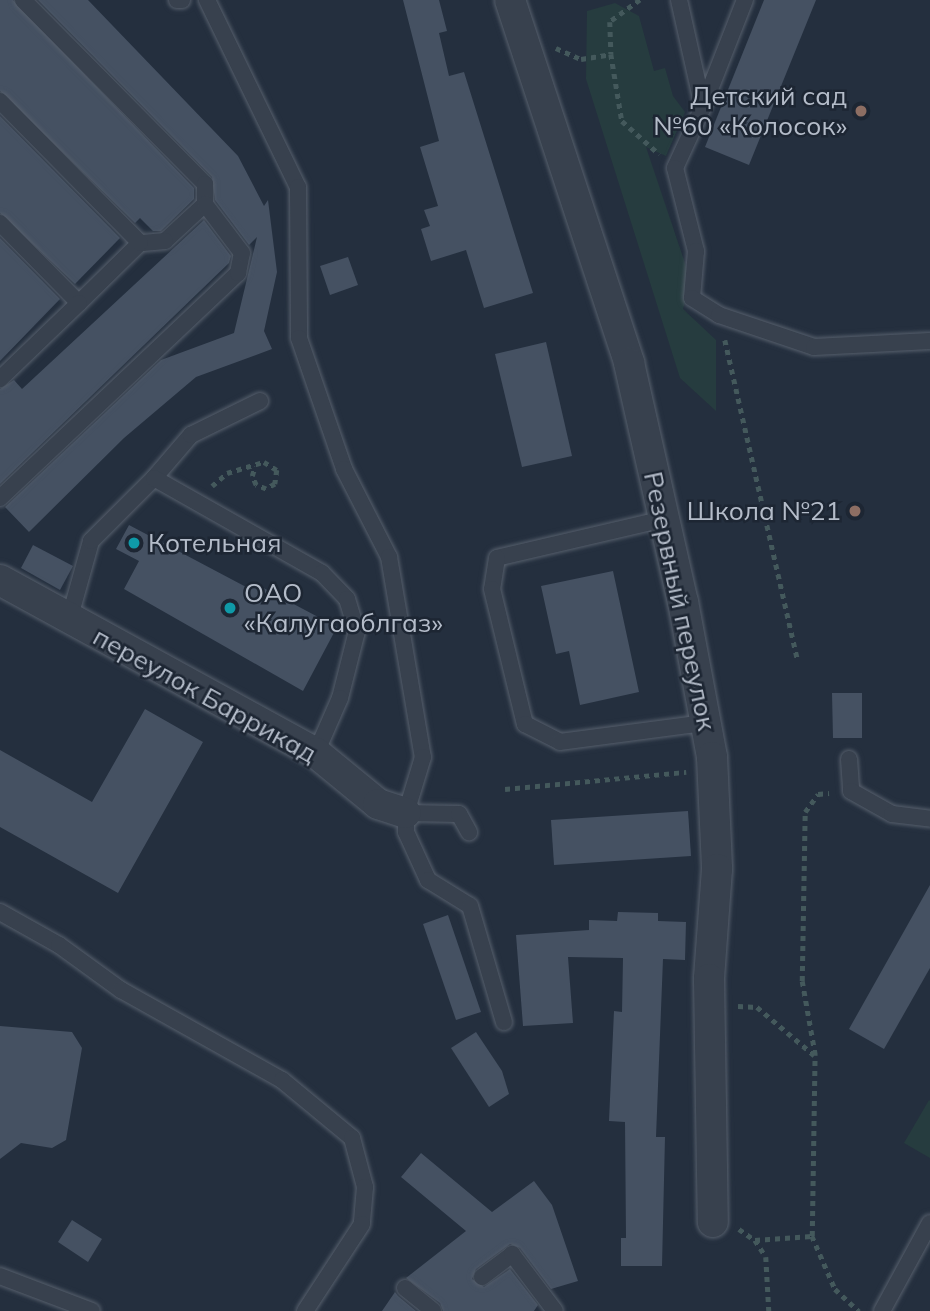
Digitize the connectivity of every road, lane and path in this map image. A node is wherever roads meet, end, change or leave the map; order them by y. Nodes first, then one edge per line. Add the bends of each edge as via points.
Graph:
1 (23, 0) edge
2 (206, 0) edge
3 (510, 0) edge
4 (640, 0) edge
5 (679, 0) edge
6 (745, 0) edge
7 (524, 43) junction
8 (611, 54) junction
9 (0, 101) edge
10 (703, 107) junction
11 (675, 168) junction
12 (205, 204) junction
13 (0, 223) edge
14 (140, 243) junction
15 (79, 303) junction
16 (719, 315) junction
17 (930, 341) edge
18 (0, 379) edge
19 (260, 401) dead end
20 (255, 466) junction
21 (154, 478) junction
22 (0, 498) edge
23 (195, 502) junction
24 (664, 519) junction
25 (0, 579) edge
26 (69, 620) junction
27 (797, 658) dead end
28 (705, 723) junction
29 (316, 754) junction
30 (849, 759) dead end
31 (712, 769) junction
32 (505, 789) dead end
33 (851, 791) junction
34 (406, 813) junction
35 (930, 820) edge
36 (468, 832) dead end
37 (0, 912) edge
38 (709, 979) junction
39 (504, 1023) dead end
40 (815, 1055) junction
41 (713, 1222) joint
42 (930, 1223) edge
43 (812, 1237) junction
44 (755, 1240) junction
45 (0, 1276) edge
46 (482, 1277) dead end
47 (405, 1288) dead end
48 (92, 1311) edge
49 (305, 1311) edge
50 (433, 1311) edge
51 (555, 1311) edge
52 (768, 1311) edge
53 (859, 1311) edge
54 (882, 1311) edge

1 - 12 lane via 205,184
2 - 34 lane via 298,187 299,338 344,469 389,557 423,757
3 - 7 street, Резервный переулок
4 - 8 path via 610,22
5 - 10 lane
6 - 10 lane
7 - 8 path via 564,49 581,59
7 - 24 street, Резервный переулок via 629,363
8 - 11 path via 622,121
9 - 14 lane
10 - 11 lane
11 - 16 lane via 696,251 692,298
12 - 14 lane via 165,241
12 - 22 lane via 242,253 238,273
13 - 15 lane
14 - 15 lane
15 - 18 lane
16 - 17 lane via 814,347
16 - 27 path
19 - 21 lane via 191,435
20 - 20 path via 264,462 274,466 275,484 266,489 256,485 252,476
20 - 23 path via 228,472
21 - 23 lane
21 - 26 lane via 92,541
23 - 29 lane via 322,573 347,599 356,631 340,698
24 - 28 street, Резервный переулок
24 - 28 lane via 497,558 492,589 525,724 560,742
25 - 26 street, переулок Баррикад
26 - 29 street, переулок Баррикад
28 - 31 street, Резервный переулок
29 - 34 street, переулок Баррикад via 378,804
30 - 33 lane
31 - 32 path
31 - 38 street, Резервный переулок via 717,869
33 - 35 lane via 891,814
33 - 40 path via 818,794 805,812 802,981
34 - 36 lane via 459,814
34 - 39 lane via 406,832 428,880 470,906
37 - 49 lane via 59,945 121,990 282,1080 352,1138 365,1187 362,1224
38 - 40 path via 737,1006 757,1007
38 - 41 street, Резервный переулок
40 - 43 path
41 - 44 path via 736,1226
42 - 54 lane
43 - 44 path
43 - 53 path via 835,1289
44 - 52 path via 766,1257
45 - 48 lane
46 - 51 lane via 512,1254
47 - 50 lane

